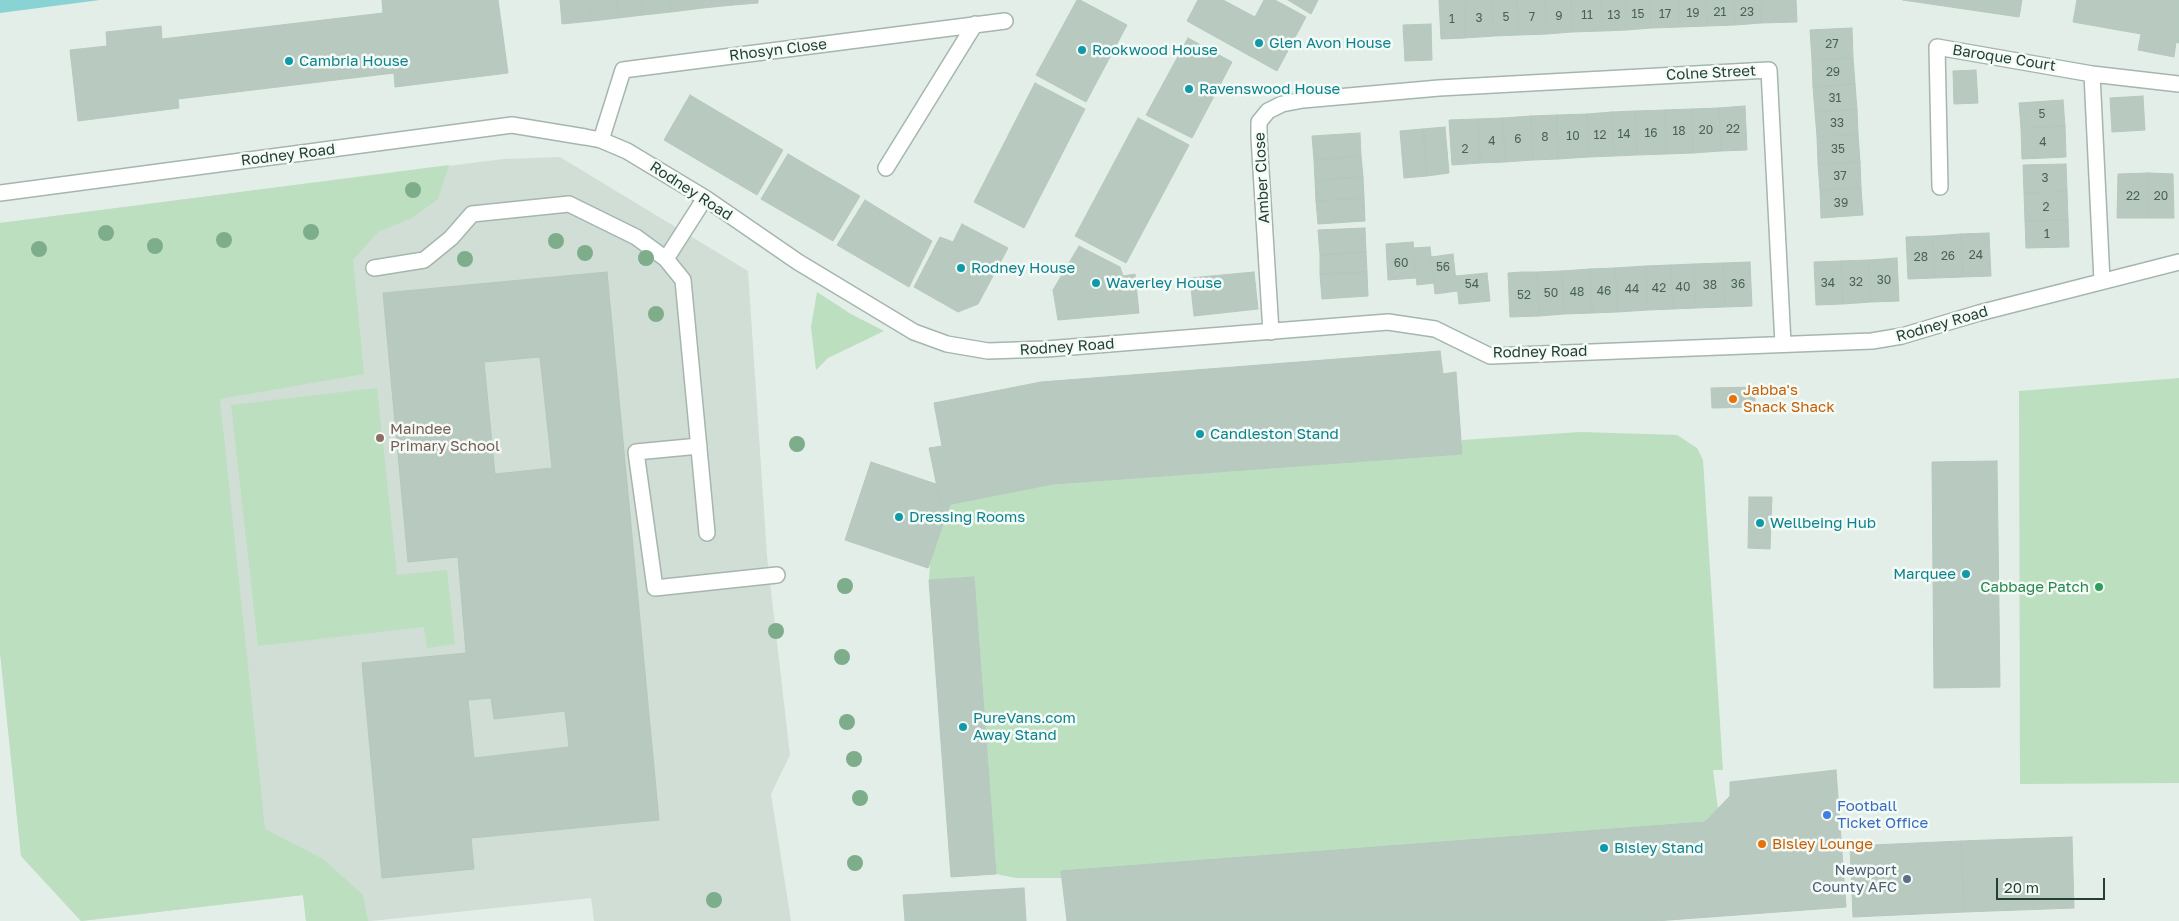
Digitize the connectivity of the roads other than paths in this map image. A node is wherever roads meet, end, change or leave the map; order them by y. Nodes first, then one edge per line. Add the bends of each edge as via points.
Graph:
1 (1005, 21) dead end
2 (975, 24) junction
3 (2092, 74) junction
4 (2179, 84) edge
5 (1439, 88) joint
6 (601, 140) junction
7 (886, 168) dead end
8 (1940, 187) dead end
9 (0, 192) edge
10 (705, 198) junction
11 (666, 259) junction
12 (2179, 262) edge
13 (374, 268) dead end
14 (2102, 281) junction
15 (1271, 332) junction
16 (1783, 344) junction
17 (700, 446) junction
18 (708, 533) dead end
19 (777, 575) dead end

1 - 2 street, Rhosyn Close
2 - 6 street, Rhosyn Close via 623,70
2 - 7 street
3 - 4 street, Baroque Court
3 - 8 street, Baroque Court via 1937,47
3 - 14 street
5 - 15 street, Amber Close via 1302,100 1268,111 1260,122
5 - 16 street, Colne Street via 1769,70
6 - 9 street, Rodney Road via 512,125
6 - 10 street, Rodney Road via 627,151
10 - 11 street
10 - 15 street, Rodney Road via 814,272 914,332 947,344 988,351 1019,350
11 - 13 street via 636,237 569,204 472,214 451,238 424,260
11 - 17 street via 683,280
12 - 14 street, Rodney Road
14 - 16 street, Rodney Road via 1902,336 1872,341
15 - 16 street, Rodney Road via 1388,322 1435,329 1490,356
17 - 18 street
17 - 19 street via 636,452 655,588

